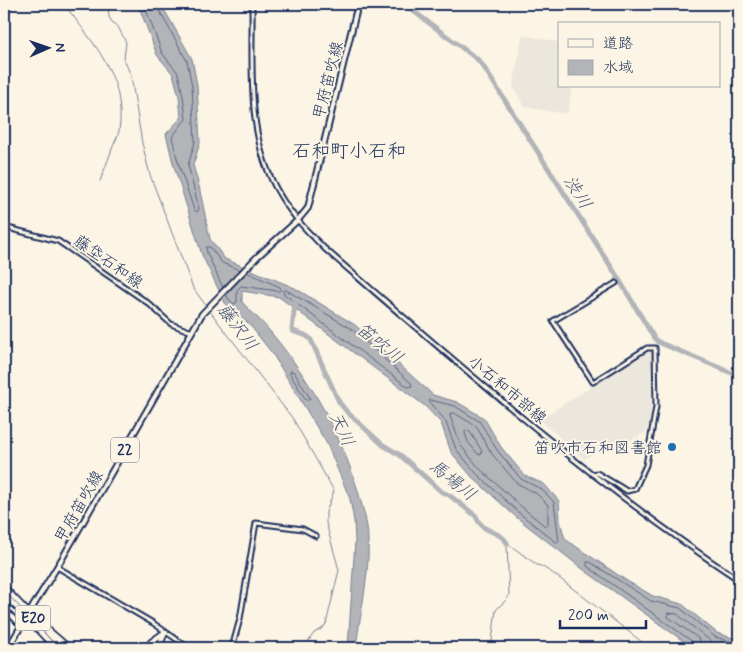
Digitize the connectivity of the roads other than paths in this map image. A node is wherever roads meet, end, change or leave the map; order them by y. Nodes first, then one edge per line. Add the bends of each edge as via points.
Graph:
1 (252, 4) edge
2 (358, 4) edge
3 (296, 222) junction
4 (4, 227) edge
5 (616, 283) dead end
6 (192, 332) junction
7 (592, 474) junction
8 (316, 536) dead end
9 (56, 567) junction
10 (739, 580) edge
11 (4, 587) edge
12 (4, 594) edge
13 (20, 605) junction
14 (4, 608) edge
15 (32, 608) dead end
16 (22, 625) joint
17 (165, 632) junction
18 (8, 648) edge
19 (55, 648) edge
20 (62, 648) edge
21 (69, 648) edge
22 (147, 648) edge
23 (158, 648) edge
24 (189, 648) edge
25 (232, 648) edge

1 - 3 main road, 小石和市部線 via 253,102 257,135 271,178
2 - 3 main road, 甲府笛吹線 / 22 via 312,197
3 - 6 main road, 甲府笛吹線 / 22 via 204,311
3 - 7 main road, 小石和市部線 via 518,415
4 - 6 main road, 藤垈石和線 via 58,241 148,304 171,324
5 - 7 main road via 553,321 593,382 647,348 655,348 656,407 646,465 635,489 627,491 597,473
6 - 9 main road, 甲府笛吹線 / 22
7 - 10 main road, 小石和市部線
8 - 25 main road via 302,529 256,523 240,620
9 - 15 main road, 甲府笛吹線 / 22
9 - 17 main road
11 - 13 highway, E20
12 - 19 highway, E20
13 - 20 highway, E20
13 - 21 highway
14 - 16 main road
16 - 18 main road
17 - 22 highway
17 - 23 highway
17 - 24 main road

